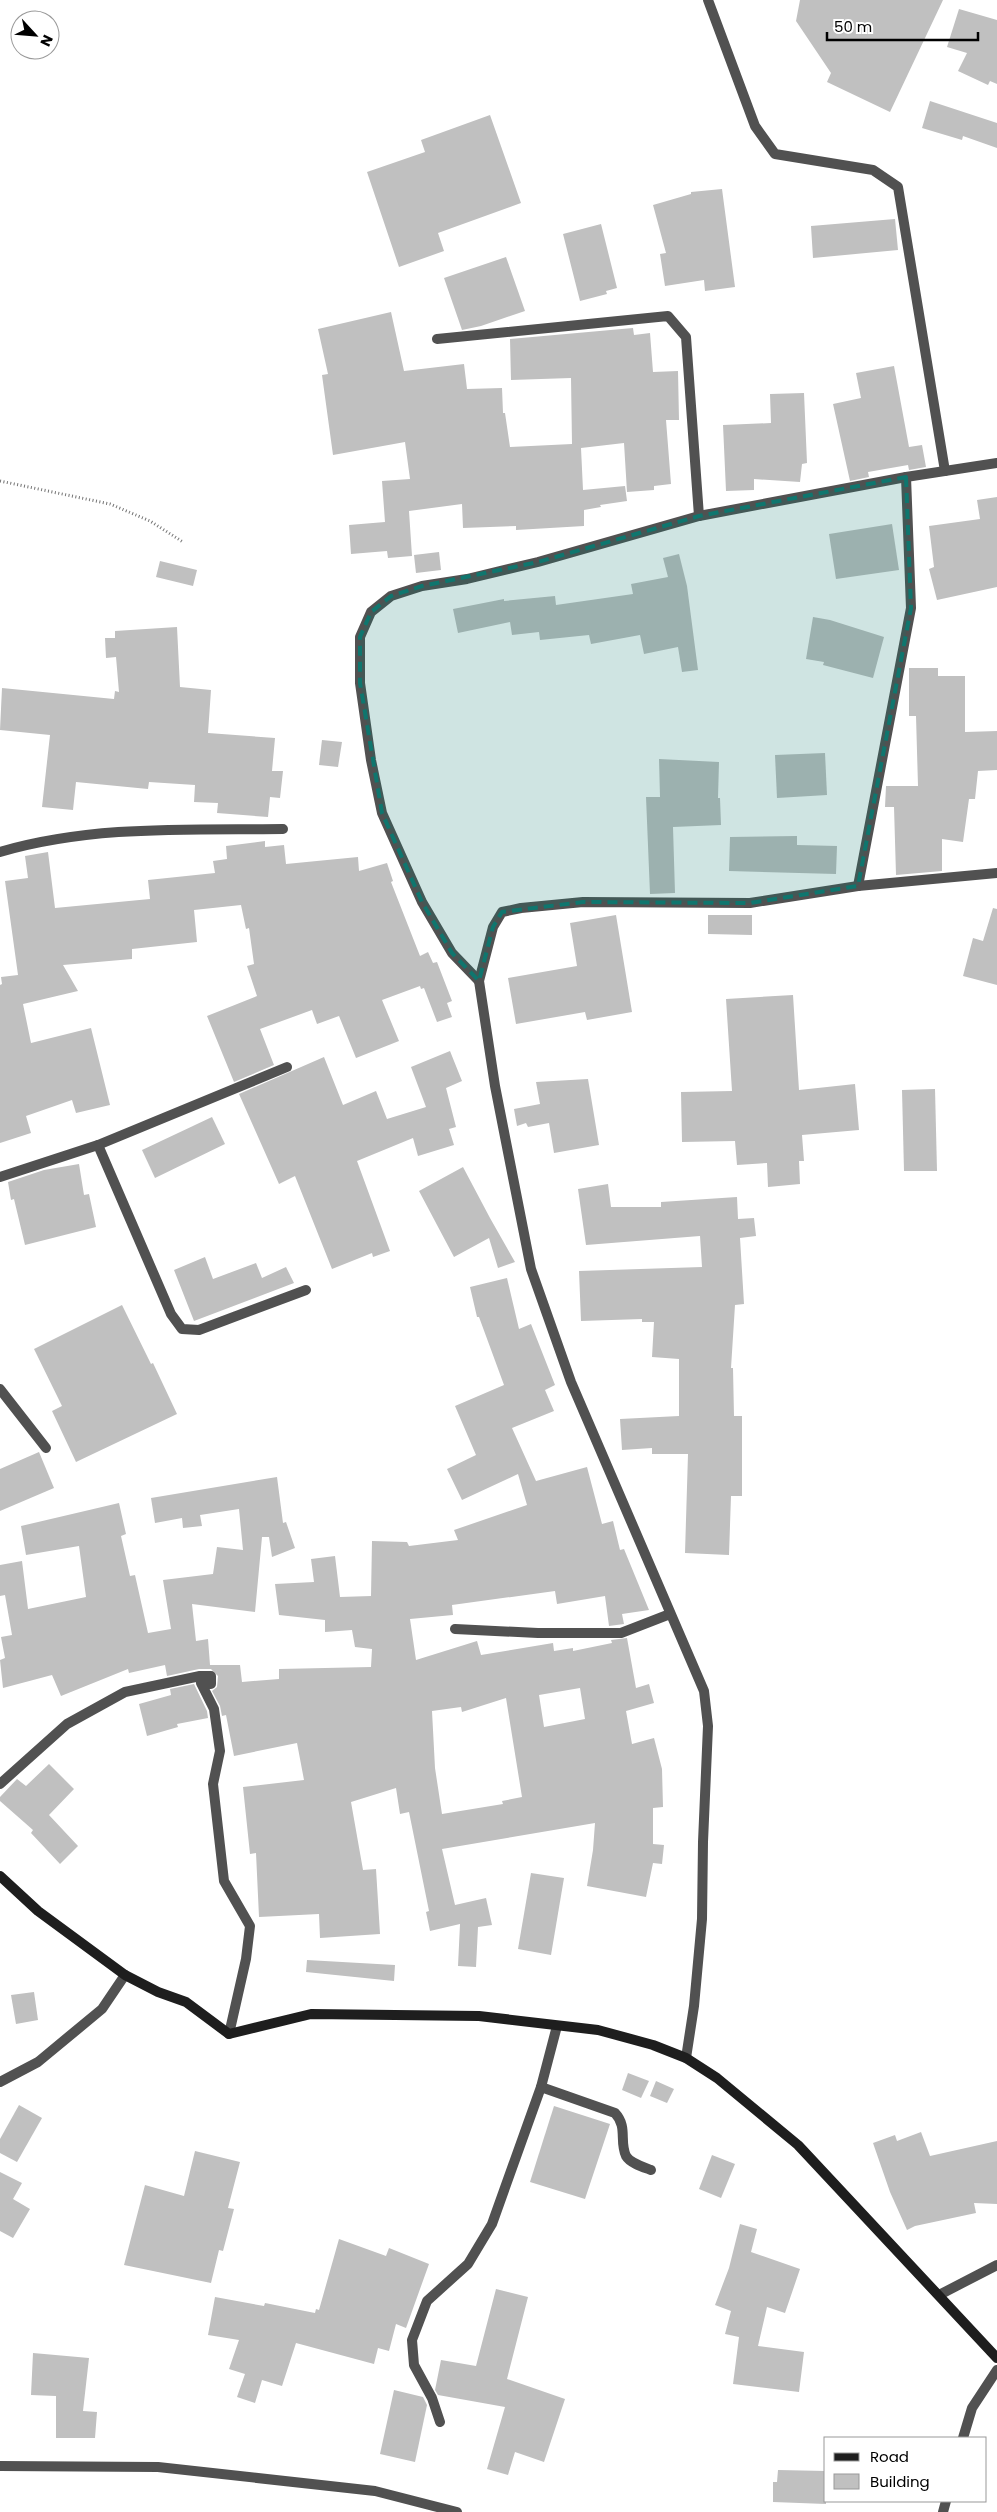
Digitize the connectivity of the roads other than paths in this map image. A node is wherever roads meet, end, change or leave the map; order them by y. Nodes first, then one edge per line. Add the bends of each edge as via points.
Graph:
1 (708, 0) edge
2 (437, 339) dead end
3 (997, 463) edge
4 (945, 471) junction
5 (906, 477) junction
6 (699, 516) junction
7 (283, 829) dead end
8 (0, 852) edge
9 (997, 873) edge
10 (858, 886) junction
11 (479, 981) junction
12 (287, 1067) dead end
13 (98, 1145) junction
14 (0, 1177) edge
15 (306, 1290) dead end
16 (0, 1389) edge
17 (46, 1448) dead end
18 (670, 1614) junction
19 (455, 1629) dead end
20 (0, 1784) edge
21 (0, 1876) edge
22 (125, 1975) junction
23 (557, 2026) junction
24 (229, 2034) junction
25 (686, 2058) junction
26 (0, 2082) edge
27 (542, 2087) junction
28 (650, 2170) dead end
29 (997, 2265) edge
30 (940, 2295) junction
31 (997, 2358) edge
32 (997, 2370) edge
33 (440, 2422) dead end
34 (963, 2437) edge
35 (0, 2466) edge
36 (457, 2512) edge

1 - 4 street via 755,126 775,154 873,170 898,186
2 - 6 street via 668,316 686,337
3 - 4 street
4 - 5 street
5 - 6 street
5 - 10 street via 910,608
6 - 11 street via 529,564 422,586 391,596 371,612 360,637 360,683 382,814 422,902 452,953
7 - 8 street via 164,828 33,842
9 - 10 street
10 - 11 street via 750,903 583,902 502,912 493,927
11 - 18 street via 495,1086 531,1269 571,1382
12 - 13 street
13 - 14 street
13 - 15 street via 171,1314 182,1330 199,1330
16 - 17 street
18 - 19 street via 621,1633
18 - 25 street via 704,1691 708,1726 702,1918
20 - 24 street via 67,1724 125,1692 211,1676 211,1684 201,1683 214,1709 220,1751 213,1784 224,1881 250,1926
21 - 22 main road via 38,1911
22 - 24 main road via 186,2002
22 - 26 street via 102,2009 38,2062
23 - 24 main road via 479,2016 311,2014
23 - 25 main road via 598,2030
23 - 27 street
25 - 30 main road via 717,2078 798,2145
27 - 28 street via 615,2113 622,2120 626,2155
27 - 33 street via 492,2224 468,2264 427,2301 418,2319 412,2340 414,2366 432,2398
29 - 30 street
30 - 31 main road
32 - 34 street via 972,2408
35 - 36 street via 158,2467 374,2491

